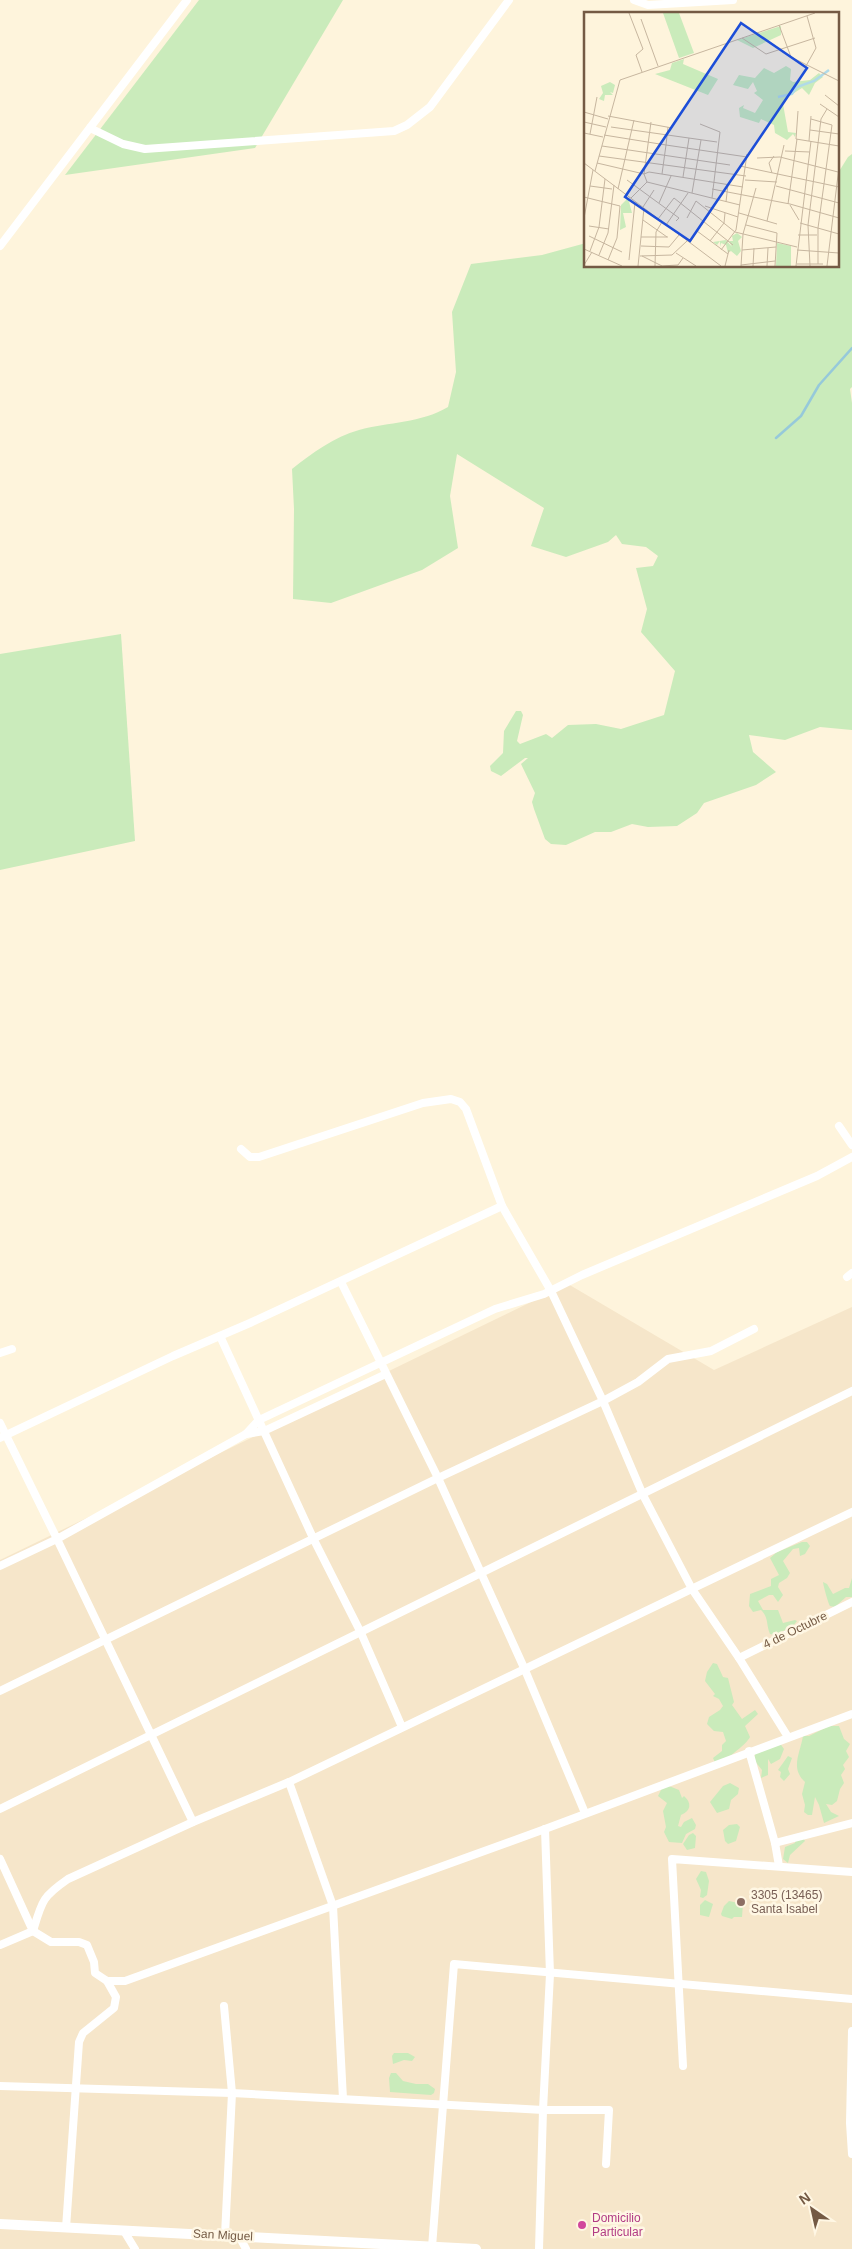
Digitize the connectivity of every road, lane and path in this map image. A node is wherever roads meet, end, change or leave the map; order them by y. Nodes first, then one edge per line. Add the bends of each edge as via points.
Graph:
1 (188, 0) edge
2 (509, 0) edge
3 (634, 0) edge
4 (732, 0) edge
5 (90, 128) junction
6 (0, 246) edge
7 (839, 1126) dead end
8 (852, 1145) edge
9 (241, 1149) dead end
10 (852, 1157) edge
11 (502, 1206) junction
12 (341, 1282) junction
13 (551, 1291) junction
14 (754, 1330) dead end
15 (220, 1336) junction
16 (12, 1349) dead end
17 (0, 1353) edge
18 (381, 1363) junction
19 (386, 1374) junction
20 (852, 1391) edge
21 (603, 1401) junction
22 (259, 1420) junction
23 (0, 1423) edge
24 (264, 1431) junction
25 (246, 1434) junction
26 (3, 1437) edge
27 (438, 1478) junction
28 (644, 1494) junction
29 (851, 1514) edge
30 (57, 1539) junction
31 (314, 1540) junction
32 (0, 1566) edge
33 (480, 1572) junction
34 (692, 1589) junction
35 (852, 1602) edge
36 (361, 1634) junction
37 (107, 1640) junction
38 (739, 1658) junction
39 (525, 1670) junction
40 (0, 1691) edge
41 (852, 1714) edge
42 (402, 1727) junction
43 (151, 1734) junction
44 (788, 1738) junction
45 (749, 1751) junction
46 (289, 1782) junction
47 (0, 1809) edge
48 (585, 1813) junction
49 (193, 1822) junction
50 (852, 1824) edge
51 (545, 1829) junction
52 (775, 1843) junction
53 (0, 1859) edge
54 (779, 1866) junction
55 (852, 1872) edge
56 (333, 1906) junction
57 (33, 1931) junction
58 (0, 1946) edge
59 (550, 1974) junction
60 (107, 1981) junction
61 (678, 1984) junction
62 (852, 1999) edge
63 (224, 2006) dead end
64 (852, 2030) edge
65 (682, 2066) dead end
66 (0, 2086) edge
67 (75, 2088) junction
68 (232, 2093) junction
69 (344, 2099) junction
70 (442, 2105) junction
71 (543, 2110) junction
72 (851, 2123) edge
73 (852, 2154) edge
74 (606, 2164) dead end
75 (0, 2224) edge
76 (66, 2228) junction
77 (124, 2231) junction
78 (225, 2235) junction
79 (239, 2236) junction
80 (432, 2247) junction
81 (135, 2249) edge
82 (246, 2249) edge
83 (476, 2249) edge
84 (539, 2249) edge

1 - 5 street
2 - 5 street via 430,107 394,131 145,149 123,144
3 - 4 street via 657,5
5 - 6 street
7 - 8 street
9 - 11 street via 250,1157 259,1157 423,1103 451,1099 460,1102 466,1110
10 - 13 street via 817,1176 618,1259
11 - 12 street
11 - 13 street
12 - 15 street
12 - 18 street
13 - 18 street via 495,1309
13 - 21 street
14 - 21 street via 711,1351 668,1360 638,1382
15 - 22 street
15 - 26 street
16 - 17 street
18 - 19 street
18 - 22 street
19 - 24 street
19 - 27 street
20 - 28 street
21 - 27 street
21 - 28 street
22 - 24 street
22 - 25 street
23 - 26 street
24 - 25 street
24 - 31 street
25 - 30 street
26 - 30 street
27 - 31 street
27 - 33 street
28 - 33 street
28 - 34 street
29 - 34 street
30 - 32 street
30 - 37 street
31 - 36 street
31 - 37 street
33 - 36 street
33 - 39 street
34 - 38 street
34 - 39 street
35 - 38 street, 4 de Octubre
36 - 42 street
36 - 43 street
37 - 40 street
37 - 43 street
38 - 44 street
39 - 42 street
39 - 48 street
41 - 44 street
42 - 46 street
43 - 47 street
43 - 49 street
44 - 45 street
45 - 48 street
45 - 52 street
46 - 49 street
46 - 56 street
48 - 51 street
49 - 57 street via 68,1880 50,1892 42,1901
50 - 52 street
51 - 56 street
51 - 59 street
52 - 54 street
53 - 57 street
54 - 55 street
54 - 61 street via 672,1859
56 - 60 street via 125,1981
56 - 69 street
57 - 58 street
57 - 60 street via 51,1942 87,1945 95,1973
59 - 61 street
59 - 70 street via 454,1964
59 - 71 street
60 - 67 street via 116,1997 114,2008 83,2033
61 - 62 street
61 - 65 street
63 - 68 street
64 - 72 street
66 - 67 street
67 - 68 street
67 - 76 street
68 - 69 street
68 - 78 street
69 - 70 street
70 - 71 street
70 - 80 street
71 - 74 street via 609,2110
71 - 84 street
72 - 73 street
75 - 76 street, San Miguel
76 - 77 street, San Miguel
77 - 78 street, San Miguel
77 - 81 street
78 - 79 street, San Miguel
79 - 80 street, San Miguel
79 - 82 street
80 - 83 street, San Miguel

